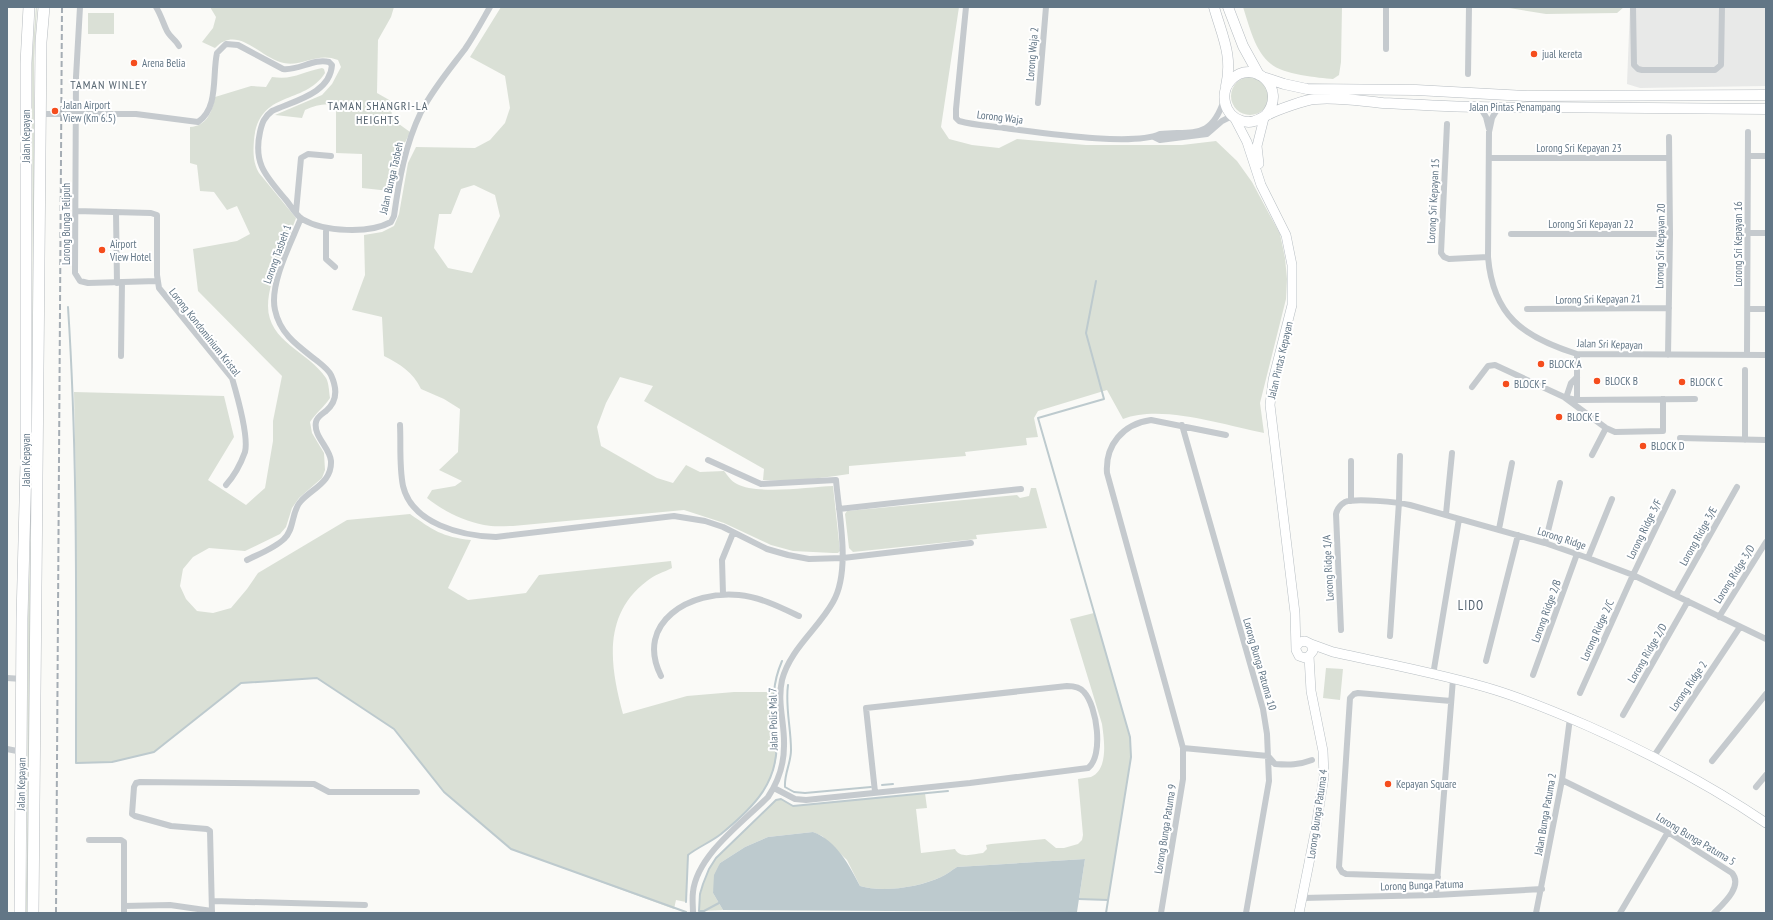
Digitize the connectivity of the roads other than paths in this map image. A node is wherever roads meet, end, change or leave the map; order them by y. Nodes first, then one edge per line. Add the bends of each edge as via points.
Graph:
1 (29, 7) edge
2 (44, 7) edge
3 (80, 7) edge
4 (156, 7) edge
5 (490, 7) edge
6 (966, 7) edge
7 (1046, 7) edge
8 (1214, 7) edge
9 (1228, 7) edge
10 (1386, 7) edge
11 (1469, 7) edge
12 (1632, 7) edge
13 (1722, 7) edge
14 (179, 46) dead end
15 (1386, 49) dead end
16 (1468, 74) dead end
17 (1263, 76) junction
18 (1225, 95) junction
19 (1766, 95) edge
20 (1527, 96) junction
21 (1038, 103) dead end
22 (1480, 107) junction
23 (1531, 107) junction
24 (1498, 108) junction
25 (1766, 109) edge
26 (76, 113) junction
27 (42, 114) junction
28 (1265, 116) junction
29 (1233, 117) junction
30 (1448, 124) dead end
31 (1489, 132) junction
32 (1748, 132) dead end
33 (1154, 137) junction
34 (1669, 137) dead end
35 (331, 156) dead end
36 (1748, 156) junction
37 (1766, 156) edge
38 (1489, 158) junction
39 (1670, 158) junction
40 (1261, 185) junction
41 (76, 210) junction
42 (116, 212) junction
43 (296, 212) junction
44 (301, 218) junction
45 (326, 228) junction
46 (1749, 232) junction
47 (1766, 233) edge
48 (1511, 234) dead end
49 (1670, 234) junction
50 (1488, 257) junction
51 (335, 267) dead end
52 (157, 281) junction
53 (120, 282) junction
54 (1669, 308) junction
55 (1748, 309) junction
56 (1766, 309) edge
57 (1527, 310) dead end
58 (1577, 354) junction
59 (1747, 355) junction
60 (1766, 355) edge
61 (121, 356) dead end
62 (1668, 356) junction
63 (1745, 370) dead end
64 (1577, 377) junction
65 (1472, 387) dead end
66 (1565, 398) junction
67 (1663, 398) junction
68 (1695, 399) dead end
69 (1577, 400) junction
70 (400, 425) dead end
71 (1182, 425) junction
72 (1606, 428) junction
73 (1226, 436) dead end
74 (1680, 438) dead end
75 (1745, 440) junction
76 (1766, 440) edge
77 (1452, 453) dead end
78 (1592, 455) dead end
79 (1400, 456) dead end
80 (708, 460) dead end
81 (1351, 461) dead end
82 (1512, 464) dead end
83 (1560, 483) dead end
84 (226, 485) dead end
85 (1737, 487) dead end
86 (1021, 489) dead end
87 (1673, 492) dead end
88 (1612, 499) dead end
89 (1351, 501) junction
90 (1399, 502) junction
91 (1340, 506) joint
92 (839, 509) junction
93 (1446, 514) junction
94 (1460, 519) junction
95 (1499, 529) junction
96 (733, 532) junction
97 (1518, 535) junction
98 (1766, 542) edge
99 (971, 543) dead end
100 (1545, 543) junction
101 (1578, 554) junction
102 (842, 558) junction
103 (1588, 558) junction
104 (248, 560) dead end
105 (1633, 575) junction
106 (723, 594) junction
107 (1676, 595) junction
108 (1688, 601) junction
109 (1295, 613) junction
110 (799, 616) dead end
111 (1719, 617) junction
112 (1740, 627) junction
113 (1341, 630) dead end
114 (1390, 636) dead end
115 (1765, 636) edge
116 (1310, 649) junction
117 (1297, 651) junction
118 (1486, 661) dead end
119 (1532, 674) dead end
120 (1433, 675) junction
121 (661, 676) dead end
122 (7, 678) edge
123 (22, 679) junction
124 (1453, 679) junction
125 (1312, 691) junction
126 (1580, 692) dead end
127 (1766, 694) edge
128 (1451, 701) junction
129 (1623, 715) dead end
130 (1570, 718) junction
131 (1183, 748) junction
132 (7, 749) edge
133 (22, 752) junction
134 (1268, 756) junction
135 (1654, 756) junction
136 (1312, 760) dead end
137 (1712, 761) dead end
138 (1766, 776) edge
139 (1562, 780) junction
140 (1756, 787) dead end
141 (774, 788) junction
142 (417, 792) dead end
143 (874, 792) junction
144 (1766, 823) edge
145 (1668, 832) junction
146 (89, 840) dead end
147 (1438, 877) junction
148 (1542, 889) junction
149 (1436, 895) junction
150 (1302, 898) junction
151 (212, 901) junction
152 (365, 905) dead end
153 (124, 906) junction
154 (212, 912) edge
155 (20, 913) edge
156 (33, 913) edge
157 (124, 913) edge
158 (693, 913) edge
159 (1161, 913) edge
160 (1246, 913) edge
161 (1299, 913) edge
162 (1536, 913) edge
163 (1620, 913) edge
164 (1714, 913) edge

1 - 123 highway, Jalan Kepayan via 26,63 26,464
2 - 27 highway, Jalan Kepayan via 41,42
3 - 26 street
4 - 14 street via 167,31
5 - 45 street, Jalan Bunga Tasbeh via 465,49 437,84 421,113 408,145 391,222 364,230
6 - 33 street, Lorong Waja via 955,114 959,121 1076,136 1127,139
7 - 21 street, Lorong Waja 2
8 - 18 main road via 1229,60 1230,71
9 - 17 main road via 1243,46
10 - 15 street
11 - 16 street
12 - 13 street via 1634,65 1642,70 1719,68 1722,61
17 - 18 main road via 1249,73 1239,75 1231,81
17 - 20 main road, Jalan Pintas Penampang via 1284,84 1307,88
17 - 28 main road via 1271,85 1274,95 1273,105
18 - 29 main road via 1227,110
18 - 33 street, Lorong Waja via 1217,118 1204,130 1160,134
19 - 20 main road, Jalan Pintas Penampang
20 - 23 main road
22 - 24 main road, Jalan Pintas Penampang
22 - 28 main road, Jalan Pintas Penampang via 1315,99
22 - 31 street, Jalan Sri Kepayan via 1486,117
23 - 24 main road, Jalan Pintas Penampang
23 - 25 main road, Jalan Pintas Penampang
24 - 31 street, Jalan Sri Kepayan via 1492,118
26 - 27 street, Jalan Bunga Tasbeh
26 - 41 street, Lorong Bunga Telipuh
26 - 43 street, Jalan Bunga Tasbeh via 136,114 198,122 208,112 211,103 216,53 226,44 238,46 283,69 289,70 321,61 329,62 332,65 331,72 320,88 266,115 259,139 259,162 263,170
27 - 156 highway, Jalan Kepayan
28 - 29 main road via 1249,122
28 - 40 street, Jalan Pintas Kepayan via 1257,146
29 - 33 street, Lorong Waja via 1222,120 1207,134 1160,140
29 - 40 street, Jalan Pintas Kepayan via 1248,142
30 - 50 street, Lorong Sri Kepayan 15 via 1441,253 1449,259
31 - 38 street, Jalan Sri Kepayan
32 - 36 street, Lorong Sri Kepayan 16
34 - 39 street, Lorong Sri Kepayan 20
35 - 43 street via 308,154 301,158
36 - 37 street
36 - 46 street, Lorong Sri Kepayan 16
38 - 39 street, Lorong Sri Kepayan 23
38 - 50 street, Jalan Sri Kepayan
39 - 49 street, Lorong Sri Kepayan 20
40 - 109 street, Jalan Pintas Kepayan via 1286,235 1292,265 1292,305 1273,380 1270,405
41 - 42 street
41 - 53 street, Lorong Bunga Telipuh via 75,273 78,278 88,283
42 - 52 street via 151,213 157,216
42 - 53 street
43 - 44 street, Jalan Bunga Tasbeh
44 - 45 street, Jalan Bunga Tasbeh
44 - 104 street, Lorong Tasbeh 1 via 276,282 274,301 281,328 330,374 336,392 336,398 330,407 316,422 317,431 329,452 330,470 319,488 301,501 285,539
45 - 51 street via 326,259
46 - 47 street
46 - 55 street, Lorong Sri Kepayan 16
48 - 49 street, Lorong Sri Kepayan 22
49 - 54 street, Lorong Sri Kepayan 20
50 - 58 street, Jalan Sri Kepayan via 1493,288 1514,322 1551,346
52 - 53 street, Lorong Bunga Telipuh
52 - 84 street, Lorong Kondominium Kristal via 162,293 232,378 246,437 245,451
53 - 61 street
54 - 57 street, Lorong Sri Kepayan 21
54 - 62 street, Lorong Sri Kepayan 20
55 - 56 street
55 - 59 street, Lorong Sri Kepayan 16
58 - 62 street, Jalan Sri Kepayan
58 - 64 street
59 - 60 street, Jalan Sri Kepayan
59 - 62 street, Jalan Sri Kepayan
63 - 75 street
64 - 66 street via 1571,383
64 - 69 street
65 - 66 street via 1488,366 1493,364
66 - 69 street
66 - 72 street
67 - 68 street
67 - 69 street
67 - 72 street via 1662,432 1619,433
70 - 96 street via 402,477 408,498 423,515 457,532 496,537 674,516 705,521
71 - 73 street, Lorong Bunga Patuma 9
71 - 131 street, Lorong Bunga Patuma 9 via 1151,420 1133,425 1119,436 1106,461 1107,473
71 - 134 street, Lorong Bunga Patuma 10 via 1263,709
72 - 78 street
74 - 75 street
75 - 76 street
77 - 93 street
79 - 90 street
80 - 92 street, Jalan Polis Mal 7 via 761,484 836,480
81 - 89 street
82 - 95 street
83 - 100 street
85 - 107 street, Lorong Ridge 3/E
86 - 92 street
87 - 105 street, Lorong Ridge 3/F
88 - 103 street
89 - 90 street, Lorong Ridge
89 - 91 street, Lorong Ridge
90 - 93 street, Lorong Ridge
90 - 114 street
91 - 113 street, Lorong Ridge 1/A via 1336,514
92 - 102 street, Jalan Polis Mal 7
93 - 94 street, Lorong Ridge
94 - 95 street, Lorong Ridge
94 - 120 street
95 - 97 street, Lorong Ridge
96 - 102 street via 768,549 788,555
96 - 106 street via 722,560
97 - 100 street, Lorong Ridge
97 - 118 street
98 - 111 street, Lorong Ridge 3/D
99 - 102 street
100 - 101 street, Lorong Ridge
101 - 103 street, Lorong Ridge
101 - 119 street, Lorong Ridge 2/B
102 - 141 street, Jalan Polis Mal 7 via 841,585 833,603 796,651 784,673 780,705 784,746 781,770
103 - 105 street, Lorong Ridge
105 - 107 street, Lorong Ridge
105 - 126 street, Lorong Ridge 2/C
106 - 110 street via 753,597
106 - 121 street via 691,602 671,614 663,623 656,634 653,647 655,662
107 - 108 street, Lorong Ridge
108 - 111 street, Lorong Ridge
108 - 129 street, Lorong Ridge 2/D
109 - 116 street, Jalan Pintas Kepayan via 1300,631
109 - 117 street, Jalan Pintas Kepayan
111 - 112 street, Lorong Ridge
112 - 115 street, Lorong Ridge
112 - 135 street, Lorong Ridge 2
116 - 117 street via 1303,658
116 - 117 street via 1300,642
116 - 120 street
116 - 125 street
117 - 125 street
120 - 124 street
122 - 123 street
123 - 133 highway, Jalan Kepayan
124 - 128 street
124 - 130 street via 1496,690
125 - 150 street, Lorong Bunga Patuma 4 via 1323,751 1324,776
127 - 137 street
128 - 147 street
128 - 147 street via 1358,693 1350,698 1338,865 1340,870 1346,874
130 - 135 street
130 - 139 street, Jalan Bunga Patuma 2
131 - 134 street
131 - 159 street, Lorong Bunga Patuma 9 via 1183,779
132 - 133 street
133 - 155 highway, Jalan Kepayan
134 - 136 street via 1275,764 1289,766
134 - 160 street, Lorong Bunga Patuma 10 via 1269,781
135 - 144 street via 1712,788
138 - 140 street
139 - 145 street, Lorong Bunga Patuma 5
139 - 148 street, Jalan Bunga Patuma 2
141 - 143 street via 795,799 806,800
141 - 158 street, Jalan Polis Mal 7 via 707,857 693,890
142 - 151 street via 329,792 317,784 300,783 136,783 132,814 135,816 170,826 210,831
143 - 143 street via 1088,768 1096,760 1097,747 1096,726 1085,692 1067,686 866,708
145 - 163 street
145 - 164 street, Lorong Bunga Patuma 5 via 1734,875 1736,886
146 - 153 street via 124,842
147 - 149 street
148 - 149 street, Lorong Bunga Patuma
148 - 162 street, Jalan Bunga Patuma 2
149 - 150 street, Lorong Bunga Patuma
150 - 161 street, Lorong Bunga Patuma 4
151 - 152 street
151 - 154 street
153 - 154 street via 170,905
153 - 157 street

